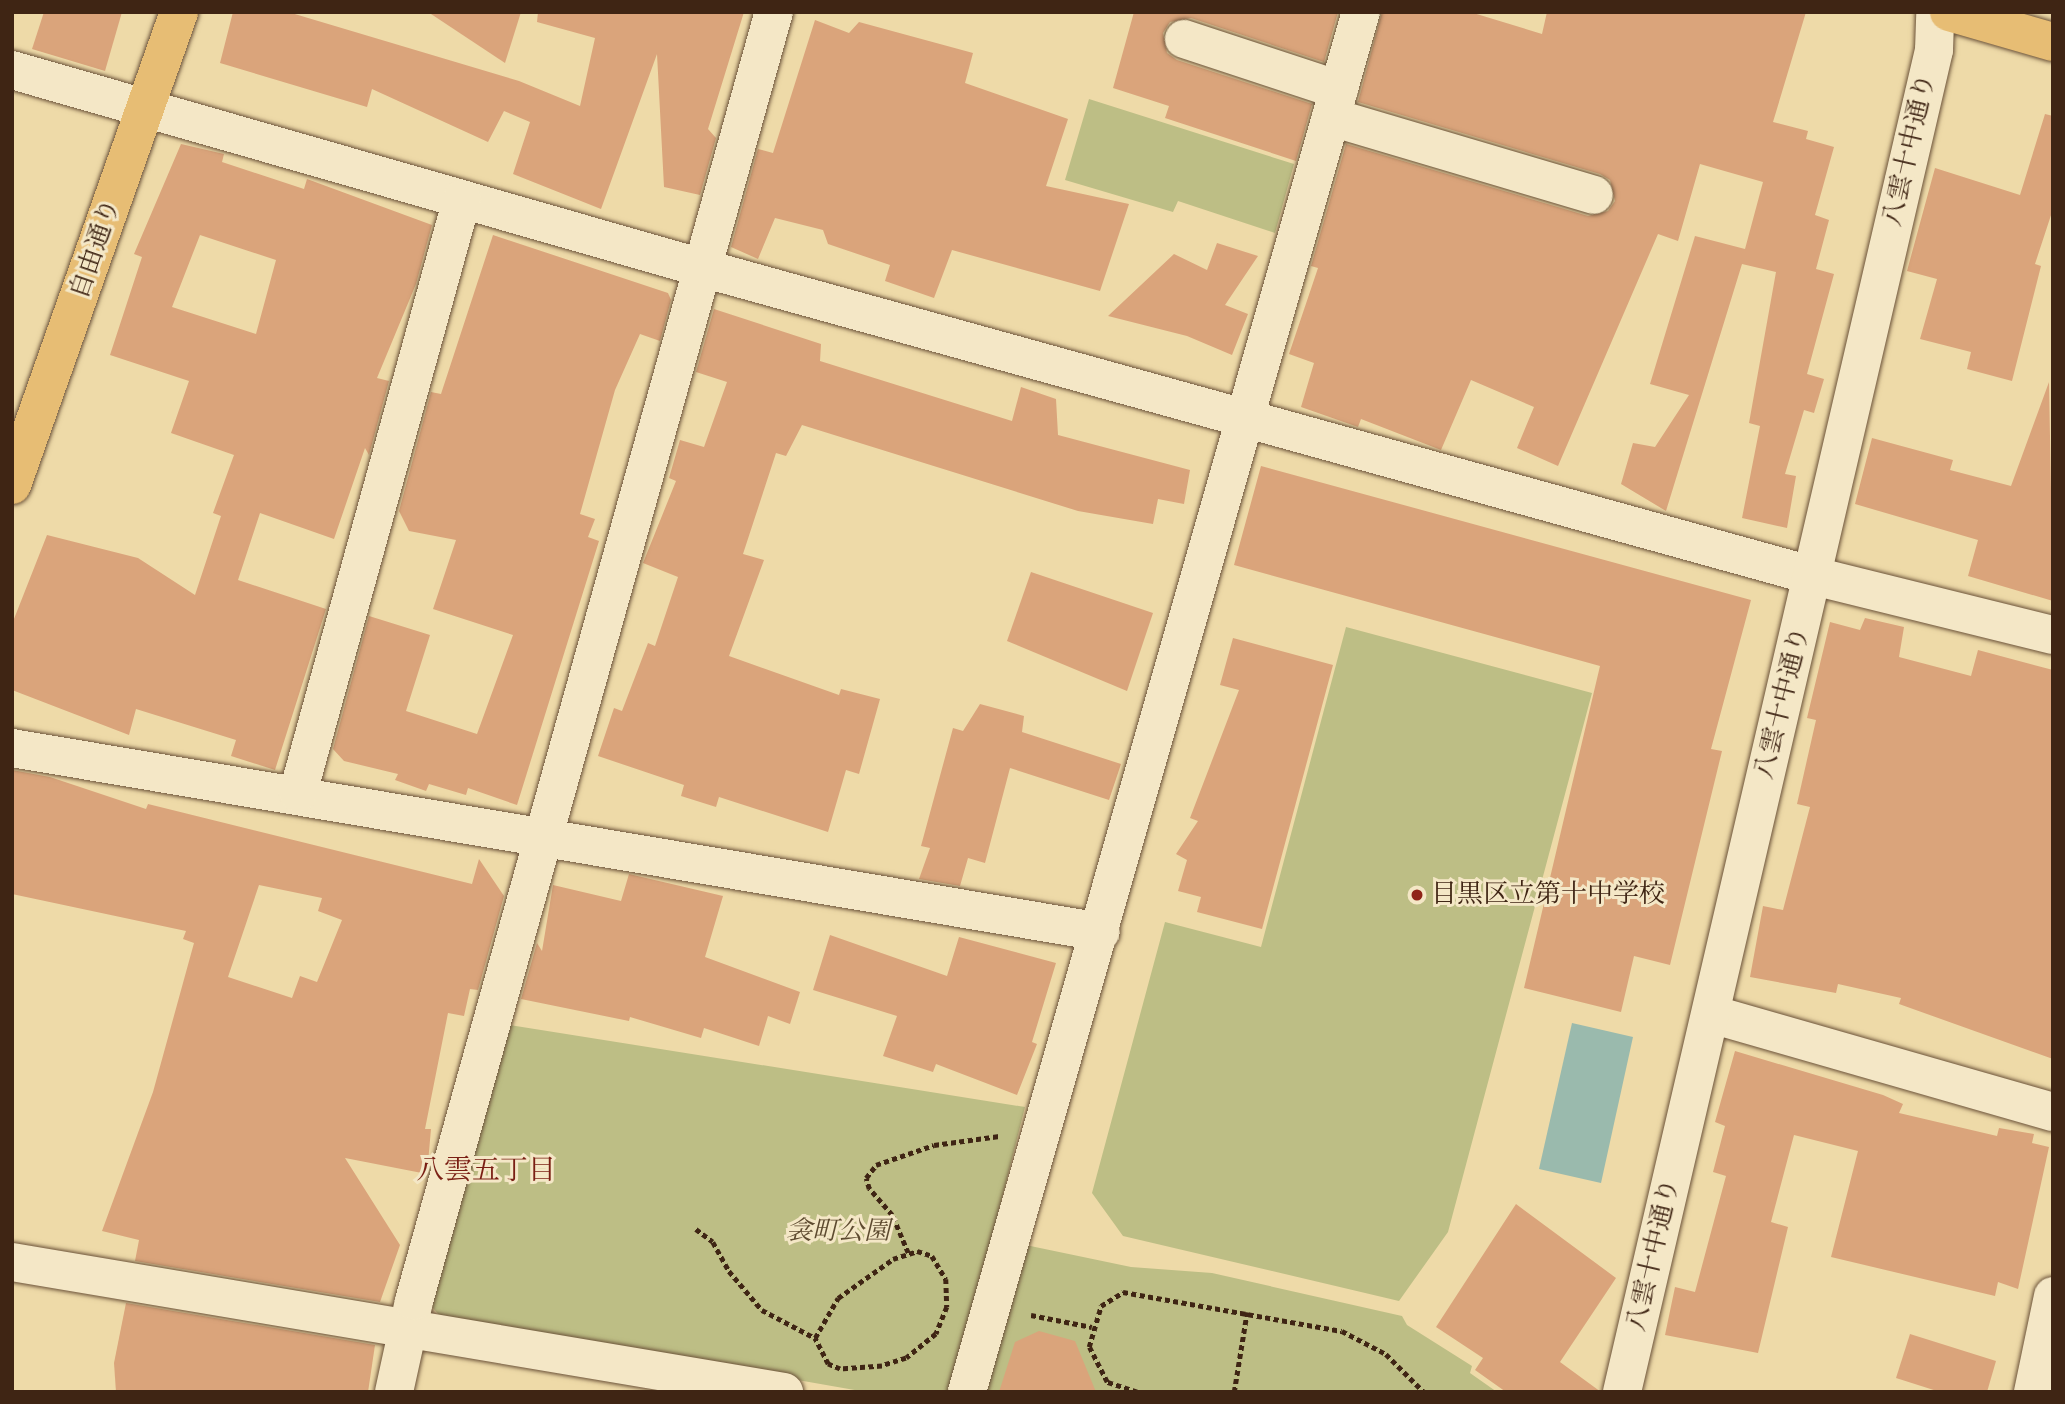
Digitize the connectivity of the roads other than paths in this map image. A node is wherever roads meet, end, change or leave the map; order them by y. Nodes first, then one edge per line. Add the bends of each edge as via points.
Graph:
1 (179, 12) edge
2 (774, 12) edge
3 (1361, 12) edge
4 (1935, 12) edge
5 (1948, 12) edge
6 (1184, 39) dead end
7 (2053, 42) edge
8 (12, 70) edge
9 (1335, 104) junction
10 (146, 107) junction
11 (1594, 195) dead end
12 (462, 199) junction
13 (702, 268) junction
14 (1247, 416) junction
15 (12, 485) edge
16 (1814, 576) junction
17 (2053, 635) edge
18 (12, 748) edge
19 (299, 793) junction
20 (547, 834) junction
21 (1101, 932) junction
22 (1711, 1014) junction
23 (2053, 1112) edge
24 (12, 1262) edge
25 (2053, 1296) edge
26 (405, 1332) junction
27 (394, 1392) edge
28 (784, 1392) edge
29 (967, 1392) edge
30 (1622, 1392) edge
31 (2033, 1392) edge

1 - 10 main road, 自由通り
2 - 13 street
3 - 9 street
4 - 16 street, 八雲十中通り via 1934,50
5 - 7 main road
6 - 9 street
8 - 10 street
9 - 11 street
9 - 14 street
10 - 12 street
10 - 15 main road, 自由通り
12 - 13 street
12 - 19 street
13 - 14 street
13 - 20 street
14 - 16 street
14 - 21 street
16 - 17 street
16 - 22 street, 八雲十中通り
18 - 19 street
19 - 20 street
20 - 21 street
20 - 26 street
21 - 29 street via 1034,1147
22 - 23 street
22 - 30 street, 八雲十中通り
24 - 26 street
25 - 31 street
26 - 27 street
26 - 28 street

